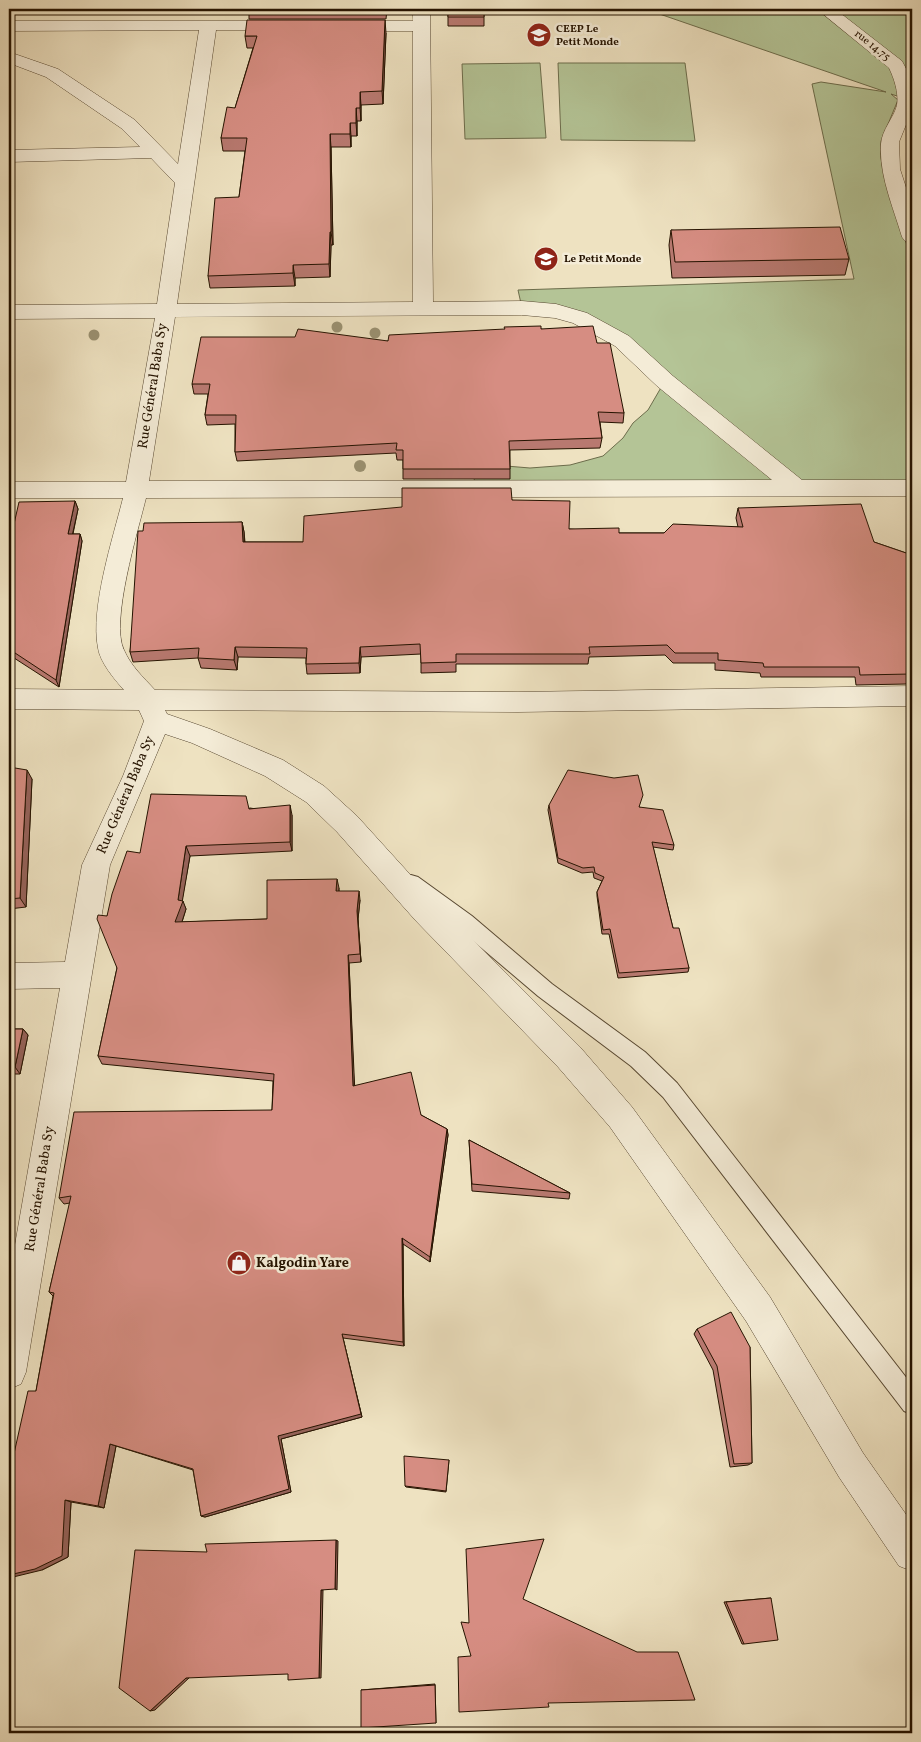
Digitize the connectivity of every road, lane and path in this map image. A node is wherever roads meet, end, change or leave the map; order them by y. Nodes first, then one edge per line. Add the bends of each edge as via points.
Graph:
1 (825, 9) edge
2 (421, 18) edge
3 (208, 25) junction
4 (295, 25) edge
5 (9, 26) edge
6 (333, 26) edge
7 (9, 57) edge
8 (909, 107) edge
9 (157, 152) junction
10 (9, 156) edge
11 (184, 181) junction
12 (912, 237) edge
13 (423, 308) junction
14 (166, 311) junction
15 (9, 312) edge
16 (798, 488) junction
17 (912, 488) edge
18 (9, 490) edge
19 (136, 490) junction
20 (912, 696) edge
21 (9, 699) edge
22 (152, 709) junction
23 (376, 857) junction
24 (76, 974) junction
25 (9, 976) edge
26 (9, 1372) edge
27 (912, 1403) edge
28 (912, 1553) edge

1 - 8 street, rue 14.75 via 896,65 904,82
2 - 6 street
2 - 13 street
3 - 4 street
3 - 5 street
3 - 11 street, Rue Général Baba Sy
7 - 9 street via 71,85 128,124
8 - 12 street, rue 14.75 via 896,123 890,142 891,169
9 - 10 street
9 - 11 street
11 - 14 street, Rue Général Baba Sy
13 - 14 street
13 - 16 street via 556,311 601,328 622,341 665,381
14 - 15 street
14 - 19 street, Rue Général Baba Sy
16 - 17 street
16 - 19 street
18 - 19 street
19 - 22 street, Rue Général Baba Sy via 108,613 109,640 110,649 123,672
20 - 22 street via 527,702 241,701
21 - 22 street
22 - 23 street via 266,764 307,788 347,824
22 - 24 street, Rue Général Baba Sy via 135,782 96,865
23 - 27 lane via 465,922 545,990 638,1059 670,1090
23 - 28 street via 569,1057 621,1117 758,1310 851,1465
24 - 25 street
24 - 26 street, Rue Général Baba Sy

